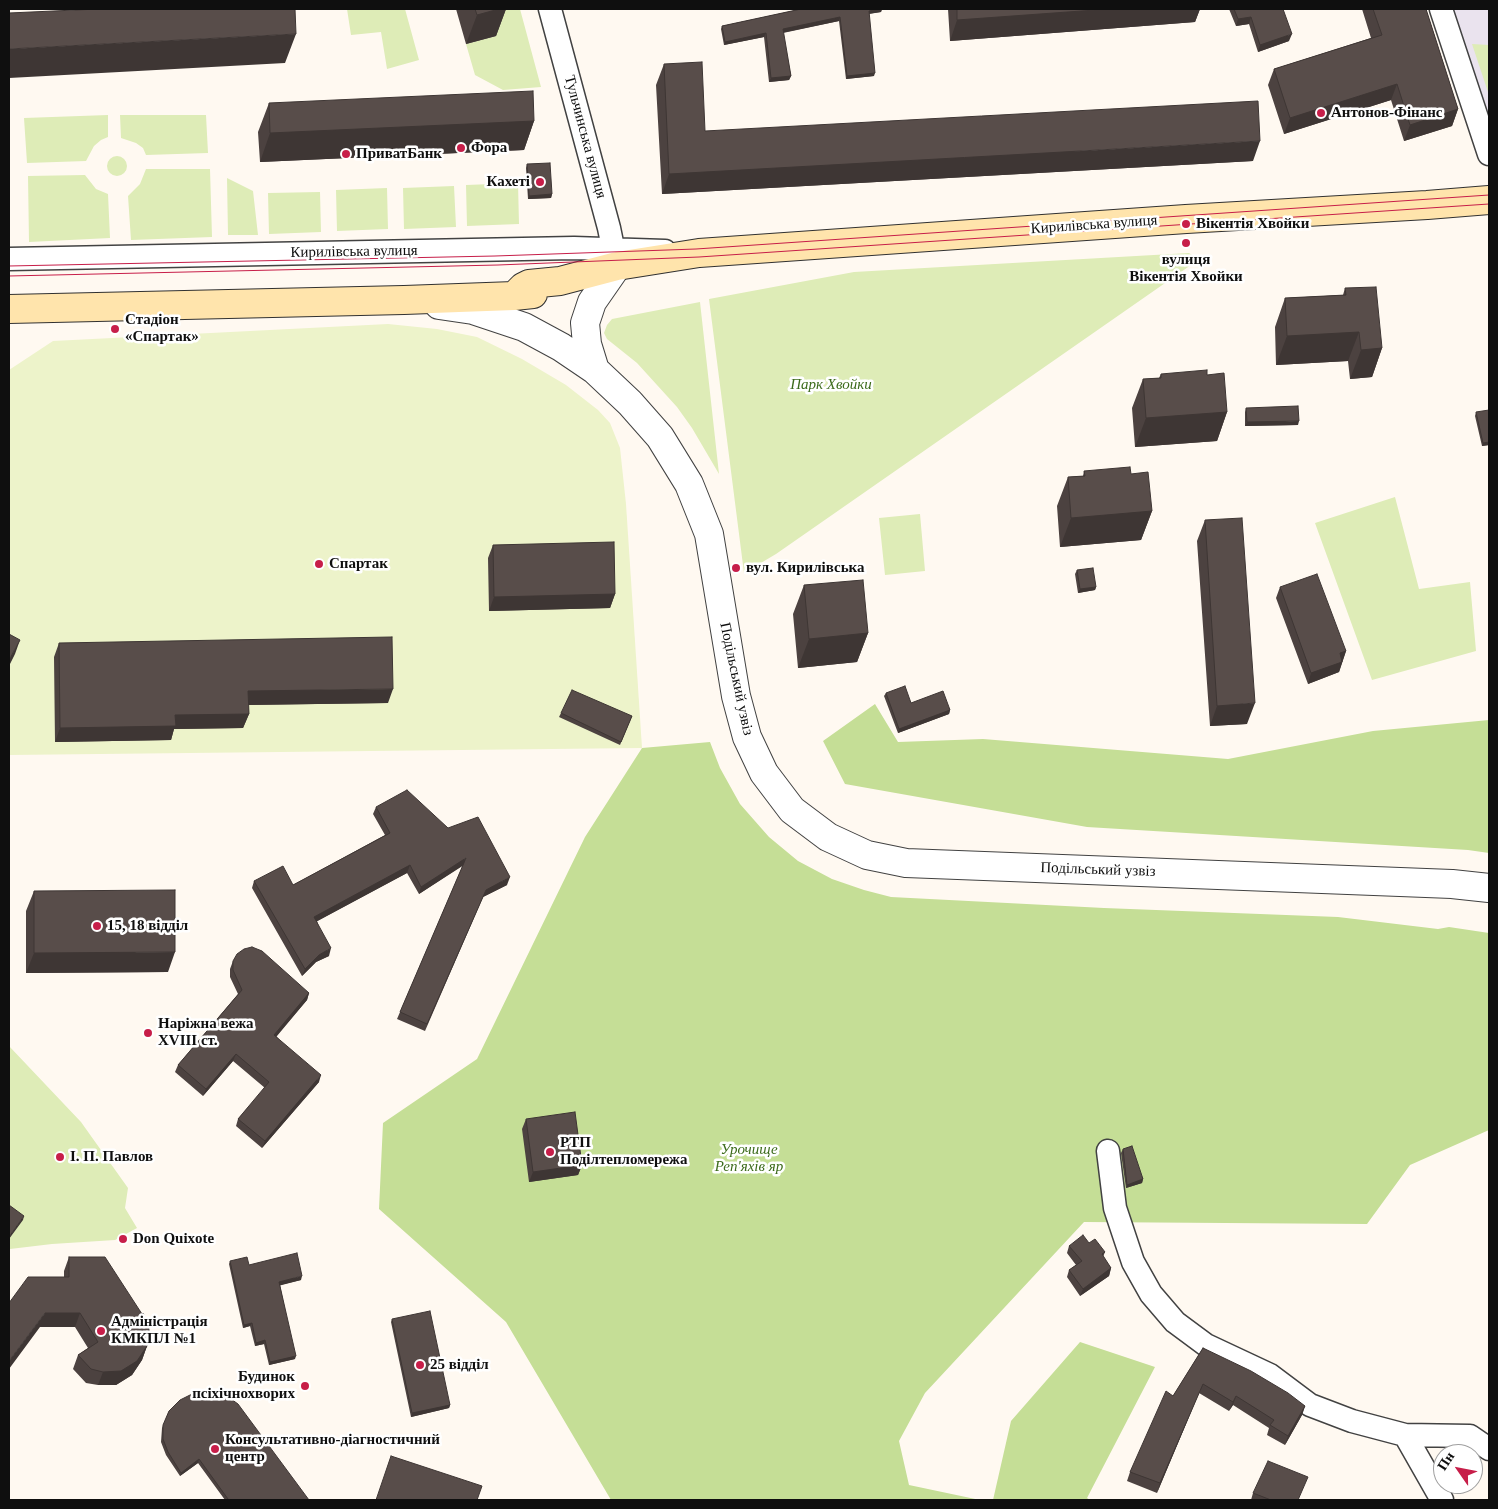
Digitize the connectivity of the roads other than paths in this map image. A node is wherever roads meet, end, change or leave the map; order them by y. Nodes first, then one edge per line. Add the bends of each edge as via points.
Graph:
1 (550, 9) edge
2 (1441, 9) edge
3 (1489, 154) edge
4 (1489, 200) edge
5 (615, 257) junction
6 (9, 259) edge
7 (404, 300) junction
8 (9, 309) edge
9 (595, 370) junction
10 (1489, 888) edge
11 (1108, 1151) dead end
12 (1405, 1435) junction
13 (1489, 1449) edge
14 (1442, 1500) edge

1 - 5 street, Тульчинська вулиця
2 - 3 street
4 - 5 main road, Кирилівська вулиця
5 - 6 street, Кирилівська вулиця via 290,252
5 - 7 main road, Кирилівська вулиця via 560,281 529,284 514,296
5 - 9 street via 584,323
7 - 8 main road, Кирилівська вулиця
7 - 9 street, Подільський узвіз via 473,310 524,327 561,346
9 - 10 street, Подільський узвіз via 660,436 689,484 708,534 746,737 764,773 792,810 828,837 867,855 906,863
11 - 12 street via 1115,1208 1133,1262 1151,1294 1174,1322 1206,1344 1270,1375 1310,1404 1352,1421
12 - 13 street via 1470,1436
12 - 14 street

